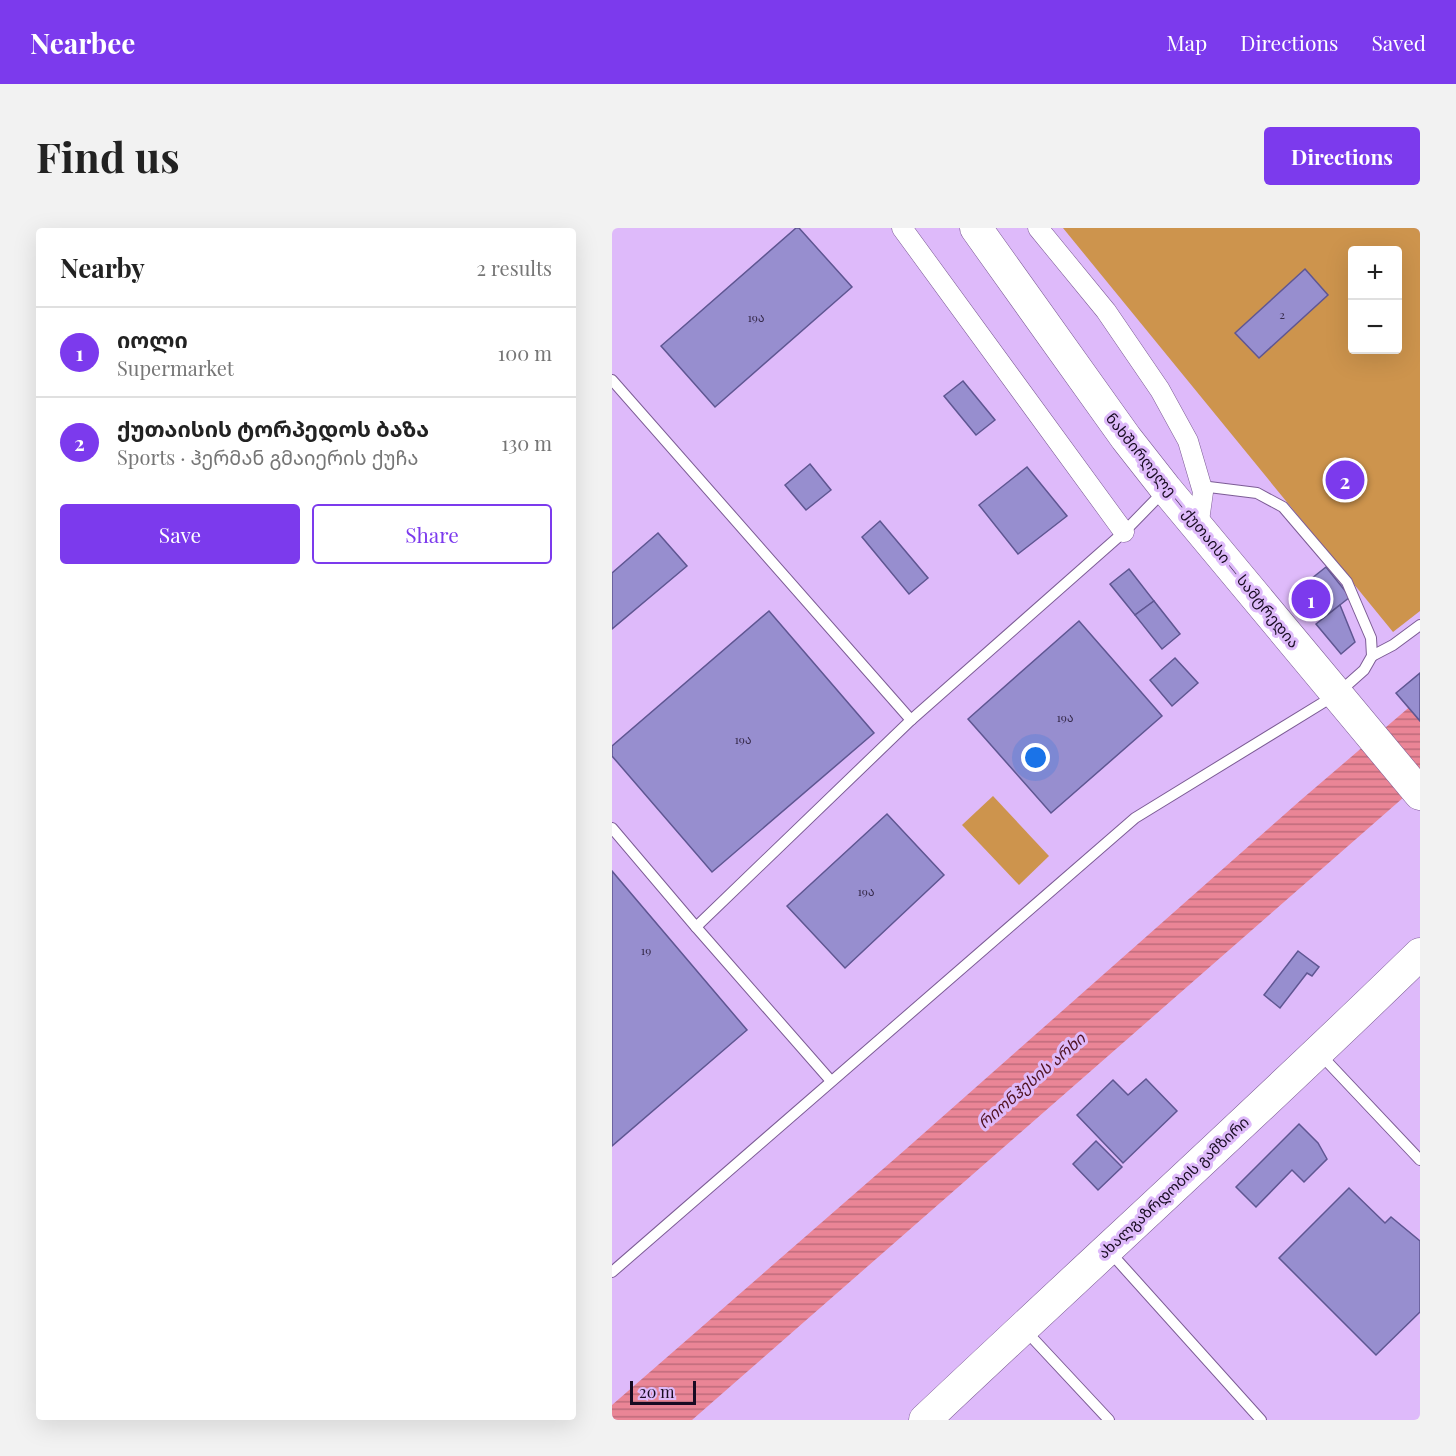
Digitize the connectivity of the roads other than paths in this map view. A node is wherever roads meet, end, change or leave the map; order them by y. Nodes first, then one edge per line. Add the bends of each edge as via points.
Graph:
1 (902, 228) edge
2 (976, 228) edge
3 (1038, 228) edge
4 (612, 380) edge
5 (1201, 486) junction
6 (1166, 489) junction
7 (1198, 528) junction
8 (1124, 532) junction
9 (1420, 625) edge
10 (1372, 656) junction
11 (1346, 705) junction
12 (910, 720) junction
13 (1420, 794) edge
14 (612, 828) edge
15 (696, 927) junction
16 (1420, 954) edge
17 (1319, 1053) junction
18 (831, 1081) junction
19 (1420, 1160) edge
20 (1106, 1249) junction
21 (612, 1272) edge
22 (1023, 1328) junction
23 (925, 1420) edge
24 (1109, 1420) edge
25 (1261, 1420) edge

1 - 8 street
2 - 6 main road, ნახშირღელე — ქუთაისი — სამტრედია
3 - 5 street via 1106,311 1160,390 1188,441
4 - 12 lane
5 - 7 street
5 - 10 lane via 1257,494 1284,507 1347,582 1371,638
6 - 7 main road, ნახშირღელე — ქუთაისი — სამტრედია
6 - 8 lane
7 - 11 main road, ნახშირღელე — ქუთაისი — სამტრედია
8 - 12 lane
9 - 10 lane
10 - 11 lane
11 - 13 main road, ნახშირღელე — ქუთაისი — სამტრედია
11 - 18 lane via 1135,818
12 - 15 lane
14 - 15 lane
15 - 18 lane
16 - 17 main road, ახალგაზრდობის გამზირი
17 - 19 lane
17 - 20 main road, ახალგაზრდობის გამზირი
18 - 21 lane
20 - 22 main road, ახალგაზრდობის გამზირი
20 - 25 lane
22 - 23 main road, ახალგაზრდობის გამზირი
22 - 24 lane

